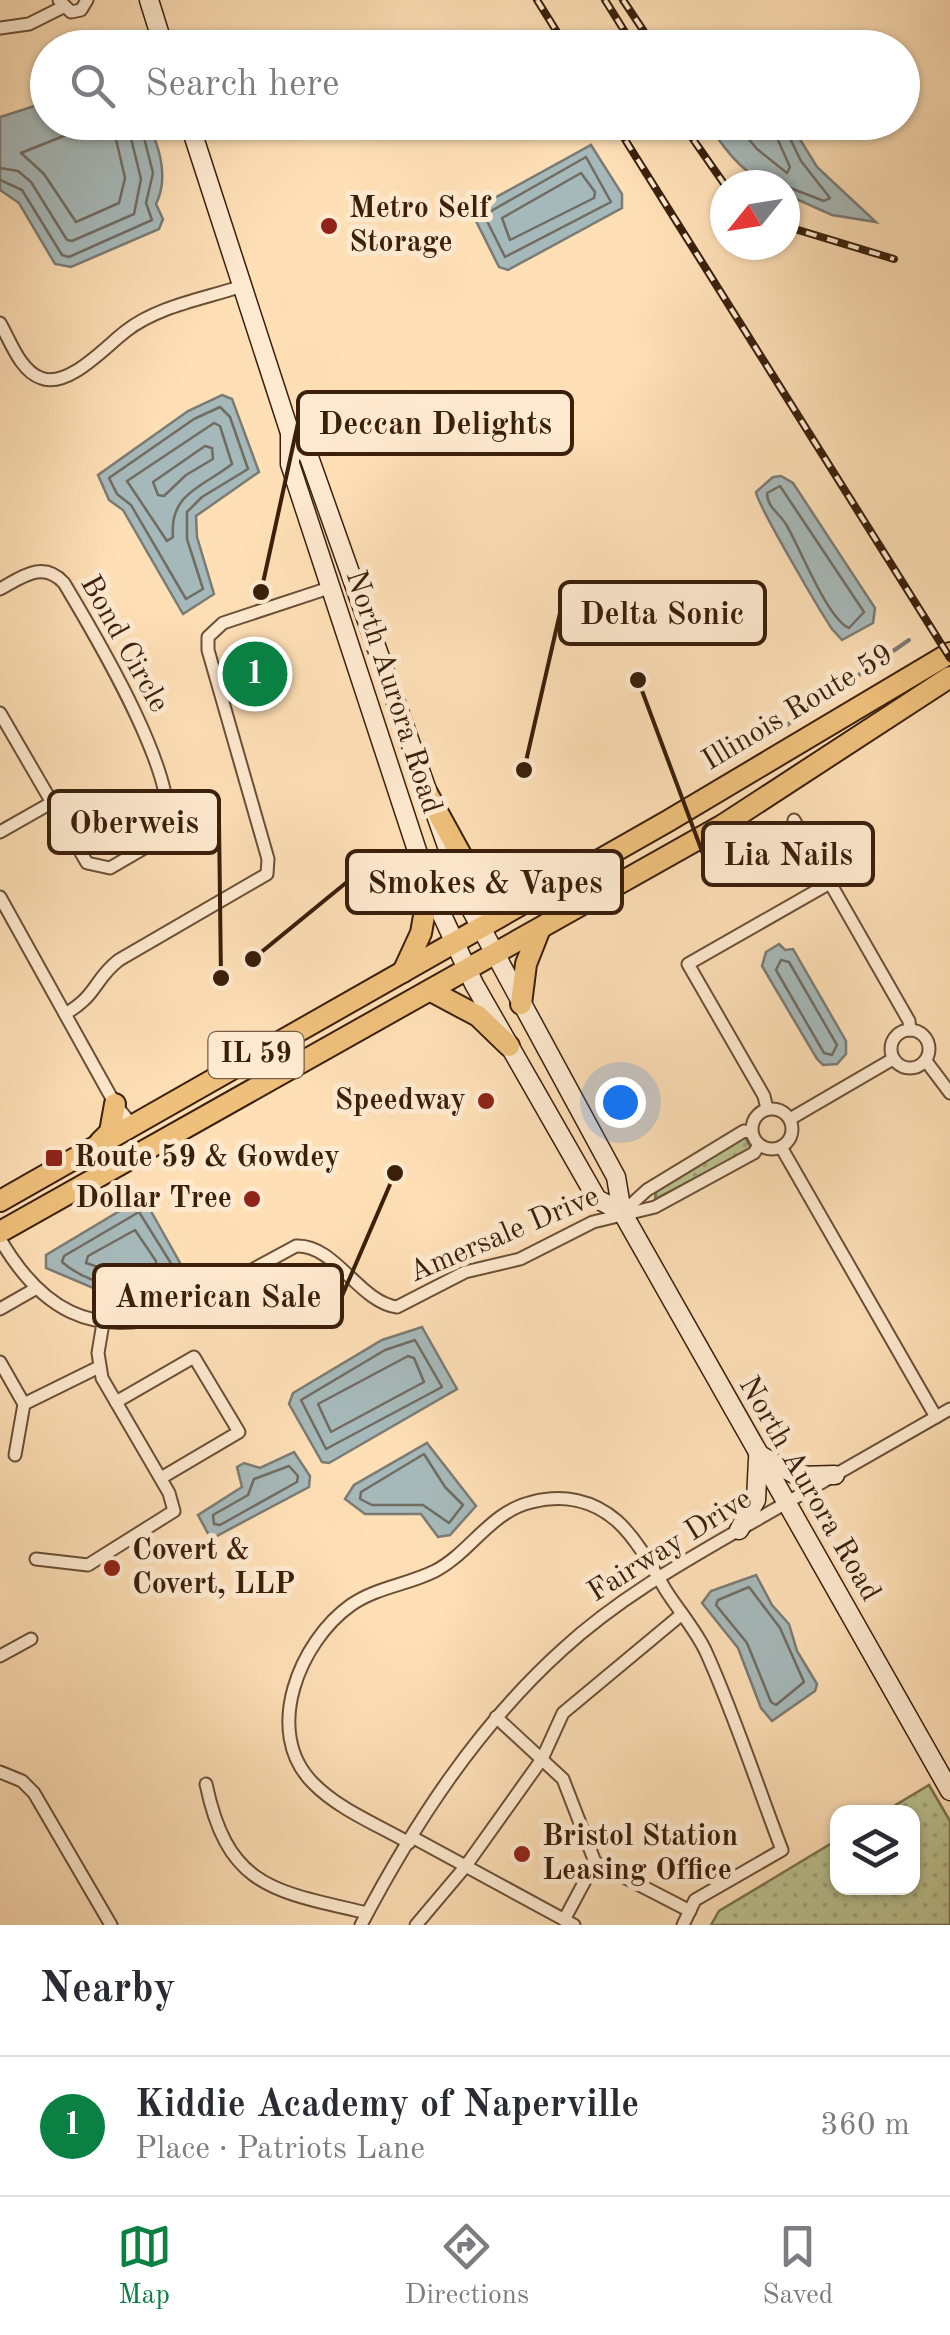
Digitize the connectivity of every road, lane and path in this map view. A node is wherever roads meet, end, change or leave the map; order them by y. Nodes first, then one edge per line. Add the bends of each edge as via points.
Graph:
1 (87, 0) edge
2 (149, 0) edge
3 (61, 4) edge
4 (0, 28) edge
5 (158, 30) edge
6 (194, 140) edge
7 (242, 286) junction
8 (0, 323) edge
9 (290, 434) junction
10 (329, 588) junction
11 (0, 589) edge
12 (950, 653) edge
13 (950, 677) edge
14 (0, 713) edge
15 (427, 793) junction
16 (51, 803) junction
17 (794, 820) dead end
18 (0, 832) edge
19 (830, 883) junction
20 (429, 888) junction
21 (535, 896) junction
22 (0, 897) edge
23 (479, 928) junction
24 (538, 931) junction
25 (453, 942) junction
26 (494, 955) junction
27 (466, 970) junction
28 (403, 972) junction
29 (430, 991) junction
30 (521, 1004) junction
31 (65, 1014) junction
32 (910, 1030) junction
33 (509, 1046) junction
34 (893, 1059) junction
35 (926, 1061) junction
36 (950, 1093) edge
37 (116, 1104) junction
38 (766, 1109) junction
39 (790, 1119) junction
40 (132, 1125) junction
41 (752, 1132) junction
42 (100, 1142) junction
43 (759, 1145) junction
44 (781, 1147) junction
45 (132, 1160) junction
46 (0, 1201) edge
47 (622, 1212) junction
48 (0, 1236) edge
49 (35, 1289) junction
50 (0, 1309) edge
51 (103, 1323) junction
52 (0, 1362) edge
53 (99, 1367) junction
54 (116, 1402) junction
55 (24, 1404) junction
56 (950, 1409) edge
57 (936, 1417) junction
58 (758, 1454) junction
59 (14, 1455) dead end
60 (835, 1475) junction
61 (161, 1478) junction
62 (786, 1504) junction
63 (739, 1530) junction
64 (36, 1560) dead end
65 (658, 1576) junction
66 (682, 1614) junction
67 (30, 1638) dead end
68 (0, 1656) edge
69 (496, 1717) junction
70 (542, 1760) junction
71 (0, 1772) edge
72 (206, 1784) dead end
73 (950, 1791) edge
74 (410, 1840) junction
75 (595, 1862) junction
76 (465, 1868) junction
77 (690, 1911) junction
78 (364, 1919) edge
79 (569, 1922) edge
80 (111, 1925) edge
81 (416, 1925) edge
82 (683, 1925) edge

1 - 3 street via 76,12
2 - 5 main road
3 - 4 street via 29,24
6 - 7 main road, North Aurora Road
7 - 8 street via 148,317 52,380 27,368
7 - 9 main road, North Aurora Road
9 - 10 main road, North Aurora Road via 290,464
9 - 15 main road, North Aurora Road via 308,458
10 - 20 main road, North Aurora Road
10 - 31 street via 223,623 208,637 268,859 262,878 119,960 90,998
11 - 16 street, Bond Circle via 38,570 64,583 139,716 168,828 159,842 117,865 97,867 82,858
12 - 21 main road, Illinois Route 59 / IL 59
13 - 24 main road, Illinois Route 59 / IL 59 via 723,825
14 - 16 street, Bond Circle
15 - 21 main road via 477,884
15 - 23 main road, North Aurora Road
16 - 18 street
17 - 19 street
19 - 32 street
19 - 38 street via 688,964
20 - 25 main road, North Aurora Road
20 - 28 main road via 422,932
21 - 23 main road, Illinois Route 59 / IL 59
22 - 31 street
23 - 25 main road, Illinois Route 59 / IL 59
23 - 26 main road, North Aurora Road
24 - 26 main road, Illinois Route 59 / IL 59
24 - 30 main road
25 - 27 main road, North Aurora Road
25 - 28 main road, Illinois Route 59 / IL 59
26 - 27 main road, Illinois Route 59 / IL 59
26 - 30 main road, North Aurora Road
27 - 29 main road, Illinois Route 59 / IL 59
27 - 33 main road, North Aurora Road
28 - 40 main road, Illinois Route 59 / IL 59
29 - 33 main road via 478,1016
29 - 45 main road, Illinois Route 59 / IL 59
30 - 47 main road, North Aurora Road via 616,1177
31 - 37 street
32 - 34 street via 893,1040
32 - 35 street via 926,1038
33 - 47 main road, North Aurora Road via 597,1199
34 - 35 street via 909,1069
34 - 39 street
35 - 36 street
37 - 40 street
37 - 42 main road via 110,1132
38 - 39 street
38 - 41 street via 756,1115
39 - 44 street via 792,1133
40 - 42 main road, Illinois Route 59 / IL 59
40 - 45 main road
41 - 43 street
41 - 47 street via 650,1188
42 - 46 main road, Illinois Route 59 / IL 59
43 - 44 street
43 - 47 street via 655,1207
44 - 57 street
45 - 48 main road, Illinois Route 59 / IL 59
47 - 51 street, Amersale Drive via 520,1259 465,1272 406,1305 388,1305 311,1247 296,1246 170,1314
47 - 58 main road, North Aurora Road
48 - 49 street, Amersale Drive
49 - 50 street
49 - 51 street, Amersale Drive
51 - 53 street
52 - 55 street
53 - 54 street
53 - 55 street
54 - 61 street
54 - 61 street via 194,1357 239,1432
55 - 59 street
56 - 57 street, Fairway Drive
57 - 60 street, Fairway Drive
58 - 60 main road via 798,1476
58 - 62 main road, North Aurora Road
58 - 63 main road via 756,1500
60 - 62 street, Fairway Drive
61 - 64 street via 175,1505 168,1518 88,1565
62 - 63 street, Fairway Drive
62 - 73 main road, North Aurora Road
63 - 65 street, Fairway Drive
65 - 66 street
65 - 69 street, Fairway Drive via 564,1648
65 - 74 street via 602,1510 551,1498 510,1510 440,1568 372,1592 326,1626 295,1686 290,1719 296,1757 326,1795
66 - 70 street via 562,1713
66 - 77 street via 705,1650 782,1850 695,1900
67 - 68 street
69 - 70 street
69 - 74 street, Fairway Drive
70 - 75 street via 563,1779
70 - 76 street
71 - 80 street via 34,1793
72 - 78 street via 214,1819 255,1879
74 - 76 street
74 - 78 street, Fairway Drive
75 - 77 street
75 - 79 street
76 - 79 street
76 - 81 street
77 - 82 street

